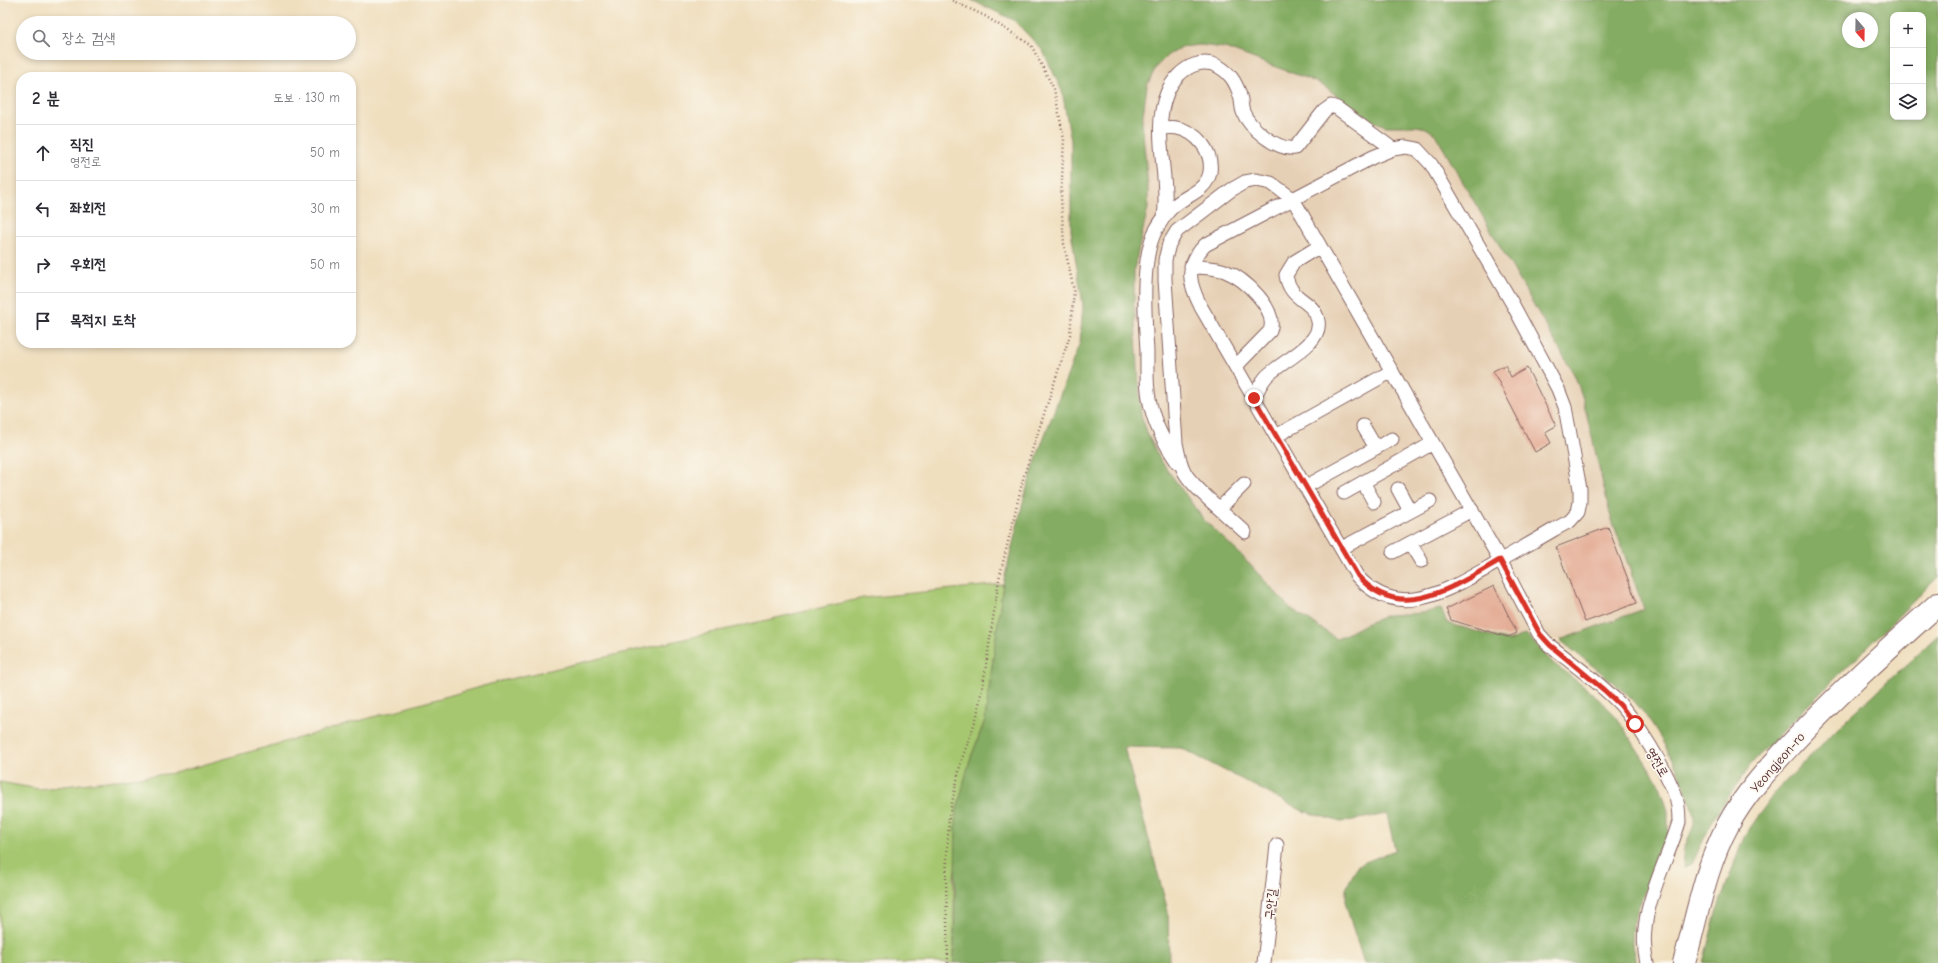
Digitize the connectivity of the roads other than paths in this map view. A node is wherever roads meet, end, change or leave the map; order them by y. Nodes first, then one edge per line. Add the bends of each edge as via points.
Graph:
1 (1162, 128) junction
2 (1393, 149) junction
3 (1293, 199) junction
4 (1164, 217) junction
5 (1320, 246) junction
6 (1191, 266) junction
7 (1236, 366) junction
8 (1392, 371) junction
9 (1254, 398) junction
10 (1363, 426) dead end
11 (1276, 436) junction
12 (1392, 439) dead end
13 (1433, 443) junction
14 (1376, 448) junction
15 (1186, 474) junction
16 (1363, 482) junction
17 (1244, 484) dead end
18 (1305, 487) junction
19 (1398, 489) dead end
20 (1344, 493) dead end
21 (1430, 501) dead end
22 (1374, 502) dead end
23 (1220, 508) junction
24 (1472, 510) junction
25 (1410, 512) junction
26 (1244, 532) dead end
27 (1410, 543) junction
28 (1342, 548) junction
29 (1393, 552) dead end
30 (1500, 560) junction
31 (1421, 561) dead end
32 (1938, 604) edge
33 (1277, 845) dead end
34 (1264, 963) edge
35 (1647, 963) edge
36 (1684, 963) edge

1 - 2 lane via 1165,98 1172,81 1183,70 1197,63 1224,69 1240,96 1247,120 1256,130 1280,147 1294,148 1331,106
1 - 4 lane via 1161,145 1167,200
1 - 4 lane via 1176,128 1197,138 1205,146 1210,158 1208,182 1174,206
2 - 3 lane via 1372,157
2 - 30 lane via 1417,149 1431,164 1515,310 1558,389 1565,407 1580,489 1578,512 1570,521
3 - 5 lane, 영전로
3 - 6 lane via 1204,245 1195,255
3 - 15 lane via 1271,183 1256,180 1245,182 1177,231 1169,244 1165,260 1166,300 1176,443
4 - 15 lane via 1152,242 1145,278 1148,388 1160,434
5 - 8 lane, 영전로
5 - 9 lane via 1294,262 1286,275 1291,291 1316,314 1319,324 1314,340 1266,377
6 - 7 lane via 1190,278 1194,291
6 - 7 lane via 1224,271 1236,277 1256,295 1271,315 1273,324 1265,339
7 - 9 lane
8 - 11 lane
8 - 13 lane, 영전로
9 - 11 lane
10 - 14 lane
11 - 18 lane
12 - 14 lane
13 - 16 lane
13 - 24 lane, 영전로
14 - 18 lane
15 - 23 lane
16 - 20 lane
16 - 22 lane
17 - 23 lane
18 - 28 lane
19 - 25 lane
21 - 25 lane
23 - 26 lane
24 - 27 lane
24 - 30 lane, 영전로
25 - 28 lane
27 - 29 lane
27 - 31 lane
28 - 30 lane via 1367,587 1378,594 1409,600 1441,593
30 - 35 lane, 영전로 via 1540,634 1620,705 1635,724 1674,792 1679,822 1646,920 1644,952
32 - 36 street, Yeongjeon-ro via 1881,654 1762,775 1728,825 1710,868
33 - 34 lane, 구안길

